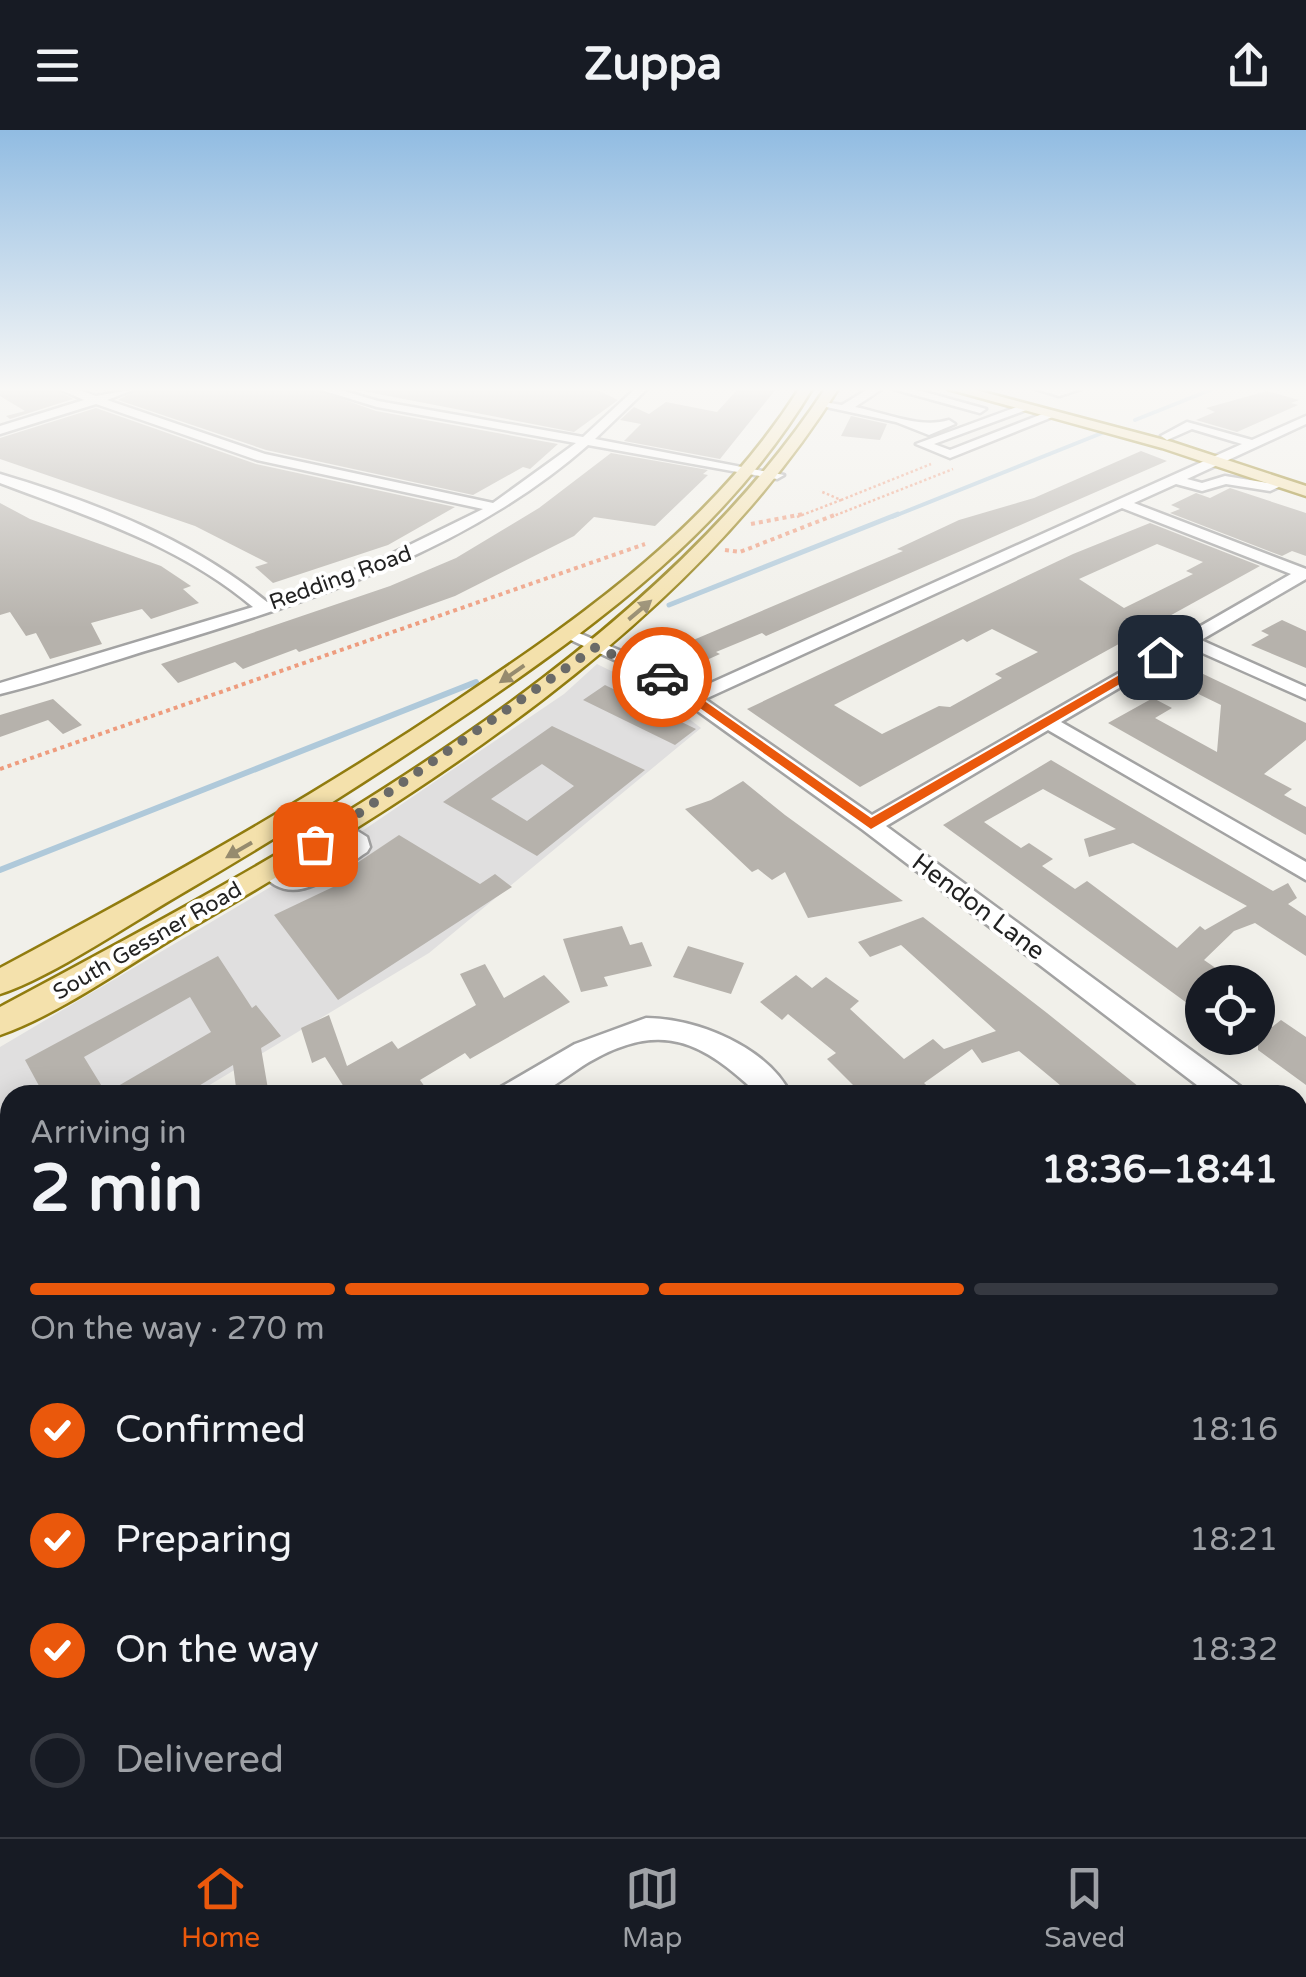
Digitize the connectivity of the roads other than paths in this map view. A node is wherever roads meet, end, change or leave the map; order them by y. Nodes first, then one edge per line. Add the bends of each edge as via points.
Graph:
1 (315, 469) edge
2 (550, 469) edge
3 (742, 469) edge
4 (781, 469) edge
5 (1199, 469) edge
6 (1248, 469) edge
7 (1266, 469) edge
8 (750, 470) junction
9 (1196, 470) junction
10 (777, 475) junction
11 (0, 478) edge
12 (1306, 479) edge
13 (1176, 480) junction
14 (1225, 480) junction
15 (1278, 482) junction
16 (1306, 491) edge
17 (1124, 504) junction
18 (495, 508) junction
19 (1305, 574) edge
20 (262, 606) junction
21 (568, 635) junction
22 (1188, 640) junction
23 (596, 647) junction
24 (0, 668) edge
25 (7, 687) edge
26 (1306, 694) edge
27 (692, 698) junction
28 (1048, 722) junction
29 (286, 823) junction
30 (871, 825) junction
31 (340, 828) junction
32 (315, 844) junction
33 (270, 870) junction
34 (1306, 872) edge
35 (0, 982) edge
36 (0, 1022) edge
37 (528, 1085) edge
38 (767, 1085) edge
39 (1217, 1085) edge

1 - 18 street
2 - 18 street, Redding Road
3 - 8 street
4 - 10 main road, South Gessner Road
5 - 9 street
6 - 15 main road
7 - 12 main road
8 - 10 street
8 - 21 main road, South Gessner Road via 672,550
9 - 13 street
9 - 14 street
23 -> 10 main road, South Gessner Road via 681,576
11 - 20 street via 174,543 226,573
13 - 14 street via 1202,487
13 - 17 street
14 - 15 street via 1270,487
15 - 16 main road
17 - 19 street
17 - 27 street
18 - 20 street, Redding Road via 397,560
19 - 22 street
20 - 25 street, Redding Road
21 - 23 street, Hendon Lane
21 -> 29 main road, South Gessner Road
22 - 26 street
22 - 28 street
23 - 27 street, Hendon Lane via 653,671
23 - 31 main road, South Gessner Road
24 - 25 street
27 - 30 street, Hendon Lane
28 - 30 street
28 - 34 street
29 - 32 main road
29 -> 35 main road, South Gessner Road
30 - 39 street, Hendon Lane
31 - 32 main road, South Gessner Road
31 - 33 street via 359,847 302,883 290,884
32 - 33 main road, South Gessner Road
33 - 36 main road, South Gessner Road
37 - 38 street via 609,1036 673,1025 744,1060

